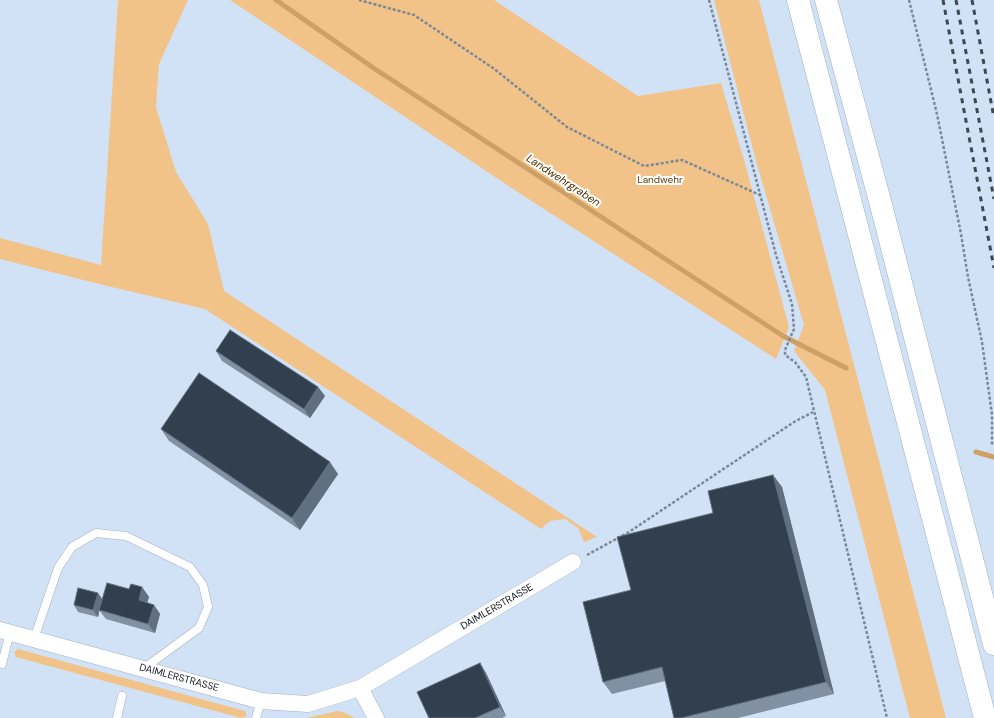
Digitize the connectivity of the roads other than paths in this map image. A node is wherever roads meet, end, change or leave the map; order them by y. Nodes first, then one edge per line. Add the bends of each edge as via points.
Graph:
1 (798, 0) edge
2 (826, 0) edge
3 (573, 562) road end
4 (5, 631) edge
5 (34, 639) junction
6 (994, 644) edge
7 (2, 664) dead end
8 (144, 669) junction
9 (360, 688) junction
10 (122, 696) dead end
11 (261, 700) junction
12 (116, 718) edge
13 (256, 718) edge
14 (376, 718) edge
15 (985, 718) edge

1 - 15 highway
2 - 6 highway
3 - 9 street, DAIMLERSTRASSE
4 - 5 street, DAIMLERSTRASSE
4 - 7 lane
5 - 8 street, DAIMLERSTRASSE
5 - 8 lane via 58,568 72,547 96,532 126,536 190,567 203,585 208,607 199,628
8 - 11 street, DAIMLERSTRASSE
9 - 11 street, DAIMLERSTRASSE via 308,704
9 - 14 street
10 - 12 lane
11 - 13 lane

